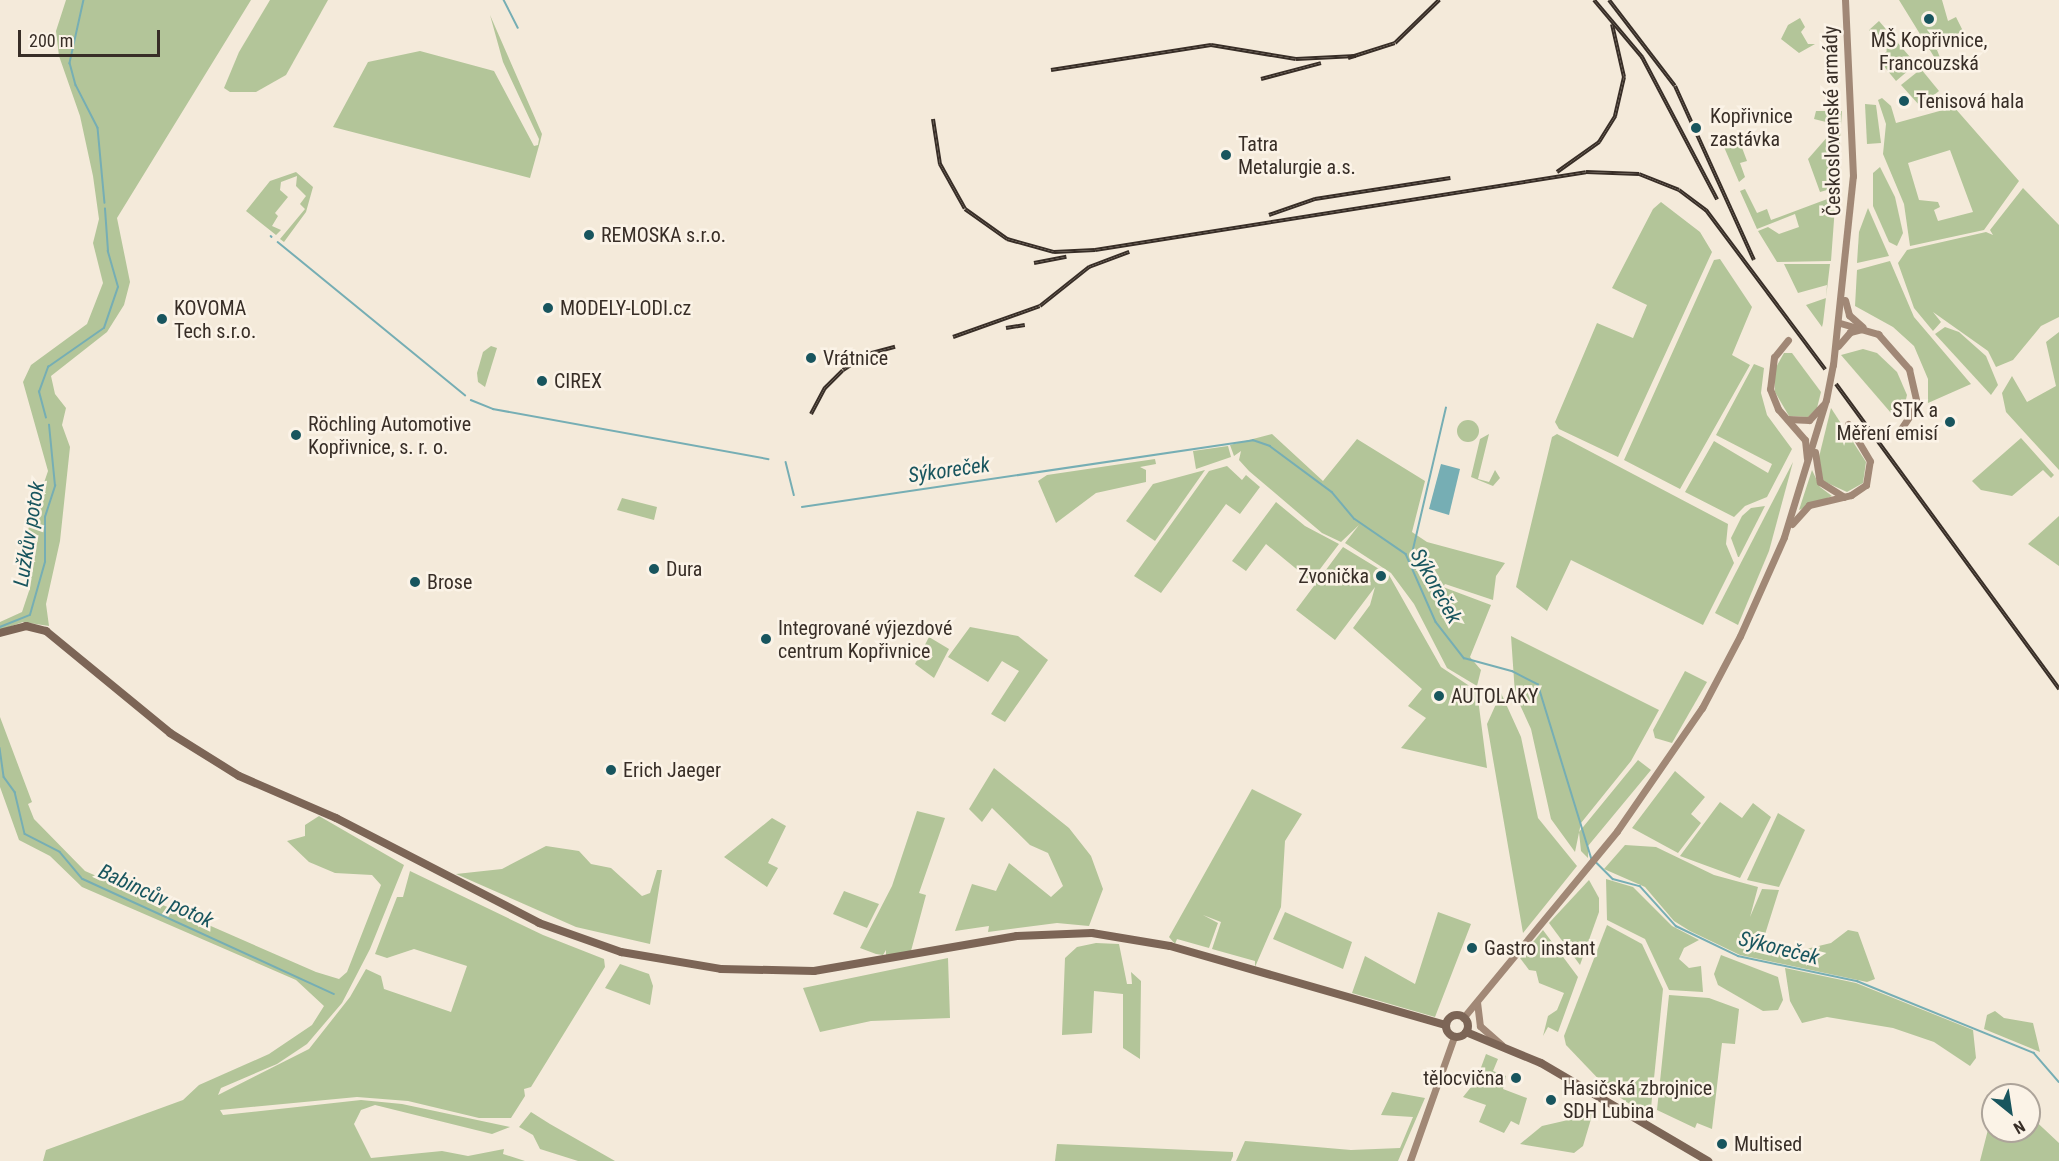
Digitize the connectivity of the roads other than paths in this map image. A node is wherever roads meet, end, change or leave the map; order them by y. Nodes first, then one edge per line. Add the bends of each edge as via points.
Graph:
1 (1845, 0) edge
2 (1844, 292) junction
3 (1840, 322) junction
4 (1865, 328) junction
5 (1788, 340) dead end
6 (1836, 348) junction
7 (1826, 400) junction
8 (1786, 419) junction
9 (1848, 424) dead end
10 (1899, 433) dead end
11 (1815, 443) junction
12 (1805, 476) junction
13 (1844, 497) junction
14 (1784, 537) junction
15 (0, 633) edge
16 (1477, 1000) junction
17 (1464, 1018) junction
18 (1446, 1024) junction
19 (1466, 1032) junction
20 (1454, 1037) junction
21 (1502, 1045) junction
22 (1410, 1161) edge
23 (1708, 1161) edge

1 - 2 main road, Československé armády via 1853,166
2 - 3 main road, Československé armády
2 - 4 main road via 1849,315
3 - 4 main road
3 - 6 main road, Československé armády
4 - 6 main road via 1850,332
4 - 10 main road via 1893,347 1915,381 1916,408
5 - 8 main road via 1774,357 1770,380 1774,401
6 - 7 main road, Československé armády, bridge
7 - 8 main road via 1809,420
7 - 11 main road, Československé armády
8 - 12 main road via 1806,443
9 - 13 main road via 1864,447 1871,471 1864,488
11 - 12 main road, Československé armády
11 - 13 main road via 1818,480 1827,490
12 - 14 main road, Československé armády
13 - 14 main road via 1807,506
14 - 16 main road via 1740,636 1702,708 1600,852
15 - 18 main road via 26,626 46,631 170,733 239,776 336,818 539,923 621,952 721,969 814,971 1017,936 1092,933 1170,946
16 - 17 main road
16 - 21 main road via 1477,1022
17 - 18 main road via 1452,1017
17 - 19 main road
18 - 20 main road
19 - 20 main road
19 - 21 main road
20 - 22 main road
21 - 23 main road via 1541,1063

